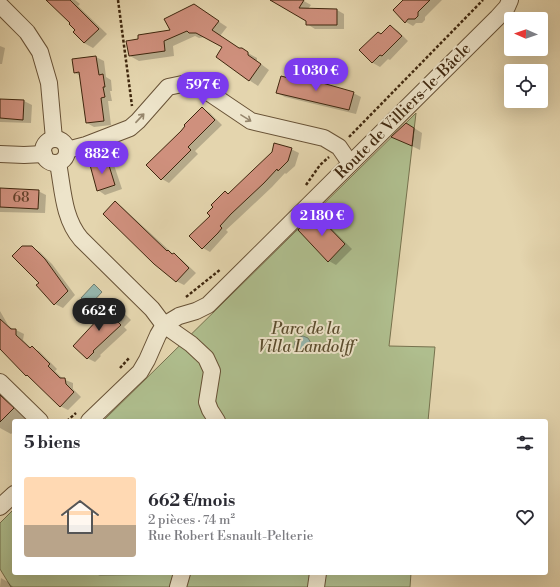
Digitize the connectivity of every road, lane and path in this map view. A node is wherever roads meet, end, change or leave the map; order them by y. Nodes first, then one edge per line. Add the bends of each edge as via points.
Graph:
1 (118, 0) edge
2 (483, 0) edge
3 (510, 0) edge
4 (0, 6) edge
5 (138, 121) junction
6 (54, 139) junction
7 (347, 139) dead end
8 (67, 150) junction
9 (0, 154) edge
10 (44, 154) junction
11 (331, 154) dead end
12 (58, 162) junction
13 (350, 163) junction
14 (302, 190) dead end
15 (226, 265) dead end
16 (182, 300) dead end
17 (164, 325) junction
18 (133, 353) dead end
19 (120, 368) dead end
20 (0, 382) edge
21 (83, 416) edge
22 (38, 419) edge
23 (73, 419) edge
24 (216, 419) edge
25 (12, 496) edge
26 (0, 507) edge
27 (181, 575) edge
28 (318, 575) edge
29 (178, 587) edge
30 (316, 587) edge

1 - 5 path via 133,113
2 - 7 path
3 - 13 street, Route de Villiers-le-Bâcle via 498,17
4 - 6 street via 27,32 40,52 49,83
5 - 8 street via 130,128
5 -> 13 street via 168,87 187,83 202,88 251,121 324,138 339,147
6 - 8 street via 64,143
6 - 10 street via 44,146
8 - 12 street via 64,160
9 - 10 street
10 - 12 street via 50,162
11 - 14 path
12 - 17 street via 68,218 74,231 152,309
13 - 17 street, Route de Villiers-le-Bâcle via 208,304
15 - 16 path
17 - 21 street via 140,372
17 - 24 street via 206,358 212,371 208,402
18 - 19 path
20 - 22 street
21 - 23 path
25 - 26 street
27 - 29 street
28 - 30 street

